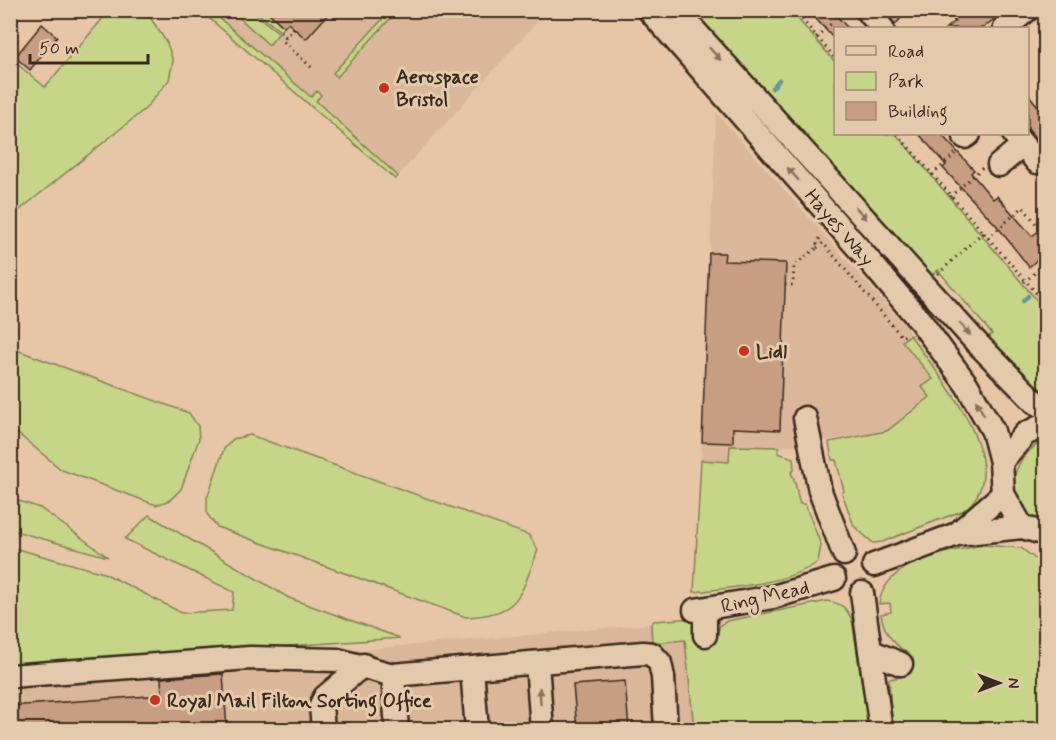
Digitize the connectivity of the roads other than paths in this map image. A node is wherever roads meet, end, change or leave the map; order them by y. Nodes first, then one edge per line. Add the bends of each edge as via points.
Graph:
1 (649, 10) edge
2 (676, 10) edge
3 (867, 10) edge
4 (1027, 10) edge
5 (881, 27) edge
6 (1006, 27) edge
7 (1024, 147) edge
8 (999, 165) road end
9 (1046, 408) edge
10 (805, 418) dead end
11 (1046, 424) edge
12 (1000, 462) junction
13 (1003, 494) junction
14 (957, 534) junction
15 (1038, 534) edge
16 (844, 554) junction
17 (874, 565) junction
18 (834, 579) junction
19 (862, 593) junction
20 (705, 635) dead end
21 (872, 652) junction
22 (537, 663) junction
23 (901, 664) dead end
24 (363, 665) junction
25 (472, 669) junction
26 (393, 675) junction
27 (10, 676) edge
28 (323, 729) edge
29 (397, 729) edge
30 (477, 729) edge
31 (542, 729) edge
32 (666, 729) edge
33 (880, 729) edge

12 -> 1 street, Hayes Way via 993,431 968,384 921,322
2 -> 9 street, Hayes Way via 982,349 1035,402
3 - 5 street
4 - 6 street
7 - 8 street
10 - 16 street via 820,490
11 - 12 street via 1026,434
12 - 13 street, Hayes Way
13 - 14 street
13 - 15 street
14 - 15 street
14 - 17 street
16 - 17 street via 865,554
16 - 18 street via 833,569
17 - 19 street via 874,581
18 - 19 street via 842,590
18 - 20 street, Ring Mead via 773,597 700,610
19 - 21 street
21 - 23 street
21 - 33 street
22 - 25 street
31 -> 22 street
22 - 32 street via 652,654 660,663 663,677
24 - 26 street
24 - 27 street via 338,660 250,658
24 - 28 street via 325,697 321,705
25 - 26 street
25 - 30 street
26 - 29 street

